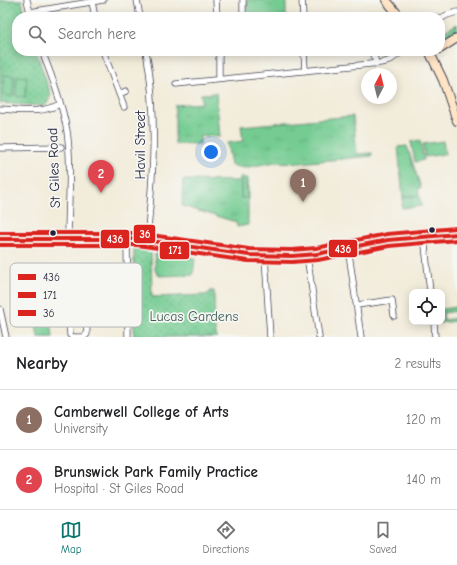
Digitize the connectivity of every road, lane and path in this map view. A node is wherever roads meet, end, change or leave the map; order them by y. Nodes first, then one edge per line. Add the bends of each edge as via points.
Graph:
1 (27, 0) edge
2 (103, 0) edge
3 (137, 0) edge
4 (216, 0) edge
5 (243, 0) edge
6 (302, 0) edge
7 (386, 0) edge
8 (92, 2) junction
9 (30, 12) edge
10 (40, 12) edge
11 (94, 12) edge
12 (139, 12) edge
13 (217, 12) edge
14 (243, 12) edge
15 (303, 12) edge
16 (396, 12) edge
17 (457, 12) edge
18 (445, 16) edge
19 (457, 38) edge
20 (445, 46) edge
21 (44, 56) edge
22 (105, 56) edge
23 (147, 56) edge
24 (219, 56) edge
25 (304, 56) edge
26 (374, 56) edge
27 (396, 56) edge
28 (434, 56) edge
29 (376, 64) junction
30 (305, 71) junction
31 (219, 79) junction
32 (176, 84) dead end
33 (126, 91) dead end
34 (119, 94) junction
35 (60, 104) junction
36 (124, 107) dead end
37 (0, 109) edge
38 (457, 121) edge
39 (61, 147) dead end
40 (0, 148) edge
41 (457, 234) edge
42 (424, 236) junction
43 (0, 239) edge
44 (68, 239) junction
45 (127, 239) junction
46 (147, 240) junction
47 (348, 247) junction
48 (265, 256) junction
49 (307, 256) junction
50 (127, 263) edge
51 (430, 289) edge
52 (357, 306) junction
53 (0, 309) edge
54 (394, 316) dead end
55 (434, 325) edge
56 (70, 327) edge
57 (87, 327) edge
58 (128, 327) edge
59 (6, 337) edge
60 (73, 337) edge
61 (73, 337) edge
62 (128, 337) edge
63 (270, 337) edge
64 (319, 337) edge
65 (361, 337) edge
66 (435, 337) edge

1 - 9 street
2 - 8 street
3 - 12 street
4 - 13 street
5 - 14 street
6 - 15 street
7 - 16 main road
8 - 10 street
8 - 11 street
17 - 18 street
19 - 20 main road
21 - 35 street, St Giles Road
22 - 34 street
23 - 46 street, Havil Street via 152,86 154,157
24 - 31 street
25 - 30 street
26 - 29 street
27 - 29 street
28 - 38 main road
29 - 30 street
30 - 31 street
31 - 32 street
33 - 34 street
34 - 36 street
35 - 37 street via 39,111
35 - 44 street, St Giles Road via 68,142
39 - 40 street
41 - 42 highway
42 - 47 highway
42 - 51 street
43 - 44 highway
44 - 45 highway
45 - 46 highway
45 - 50 street
46 - 48 highway
47 - 49 highway
47 - 52 street
48 - 49 highway
48 - 63 street
49 - 64 street
52 - 54 street via 392,300
52 - 65 street
53 - 59 street
55 - 66 street
56 - 61 street via 70,335
57 - 60 street via 87,334
58 - 62 street

